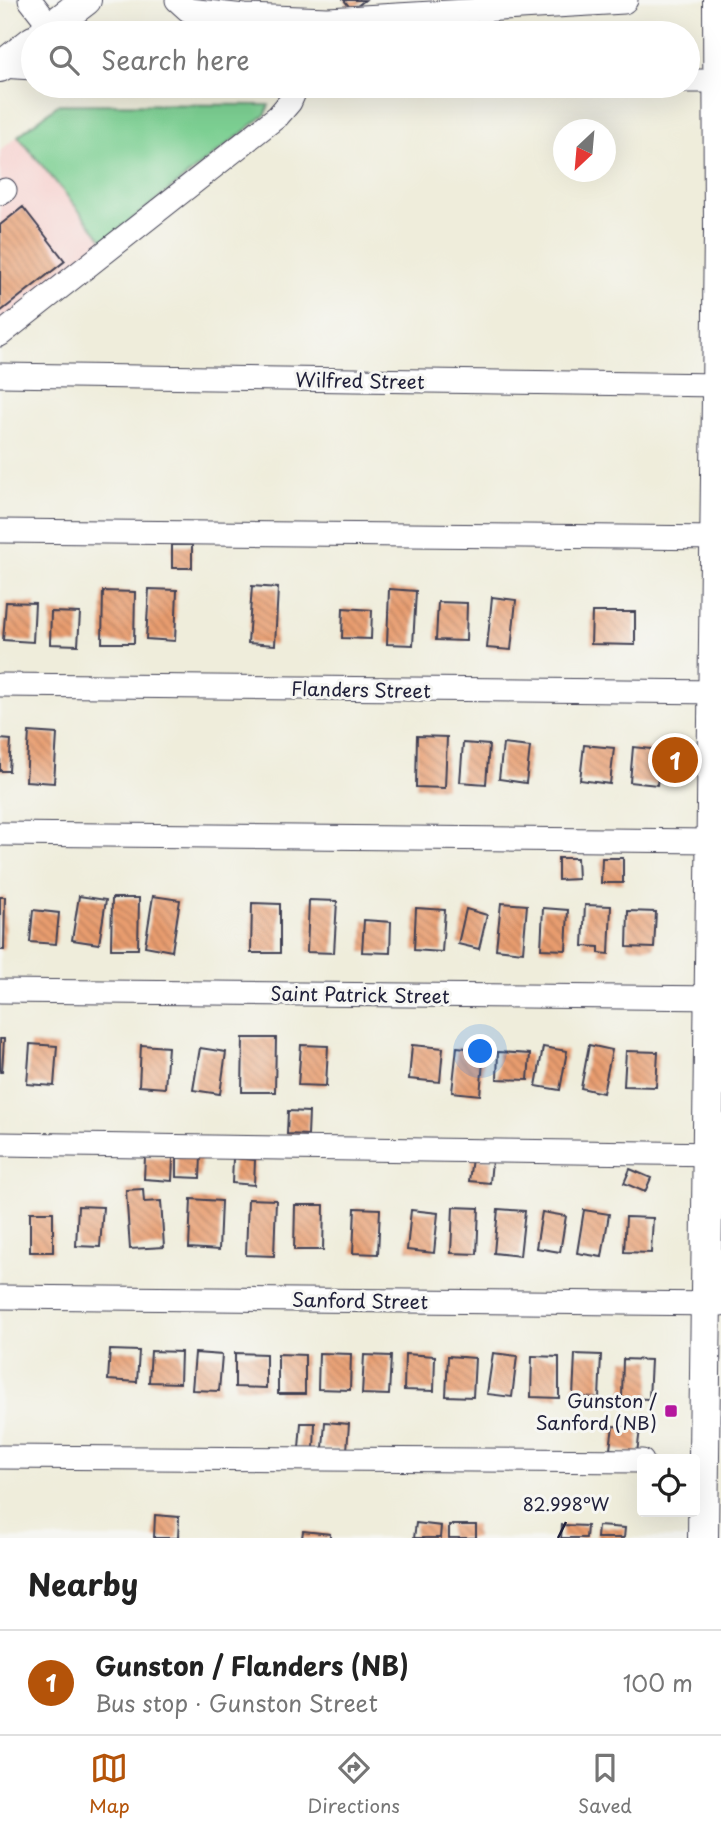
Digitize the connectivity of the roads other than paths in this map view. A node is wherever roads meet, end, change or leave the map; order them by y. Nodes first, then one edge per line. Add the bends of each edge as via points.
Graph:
1 (30, 0) edge
2 (86, 0) edge
3 (177, 0) edge
4 (626, 0) edge
5 (718, 0) edge
6 (38, 21) edge
7 (59, 21) edge
8 (21, 51) edge
9 (0, 67) edge
10 (21, 68) edge
11 (700, 81) edge
12 (720, 81) edge
13 (292, 98) edge
14 (0, 335) edge
15 (0, 375) edge
16 (719, 385) edge
17 (0, 531) edge
18 (718, 538) edge
19 (0, 685) edge
20 (717, 692) edge
21 (0, 834) edge
22 (712, 841) junction
23 (0, 990) edge
24 (715, 998) edge
25 (0, 1144) edge
26 (715, 1154) edge
27 (0, 1297) edge
28 (714, 1304) edge
29 (0, 1457) edge
30 (637, 1461) edge
31 (707, 1461) edge
32 (704, 1538) edge

1 - 6 street
2 - 7 main road
3 - 4 street via 188,10 328,19
5 - 12 main road
8 - 9 main road
9 - 10 street
11 - 12 street
12 - 16 main road
13 - 14 street via 278,116
15 - 16 street, Wilfred Street
16 - 18 main road
17 - 18 street
18 - 20 main road
19 - 20 street, Flanders Street
20 - 22 main road
21 - 22 street
22 - 24 main road
23 - 24 street, Saint Patrick Street
24 - 26 main road
25 - 26 street
26 - 28 main road
27 - 28 street, Sanford Street
28 - 31 main road
29 - 30 street
31 - 32 main road

